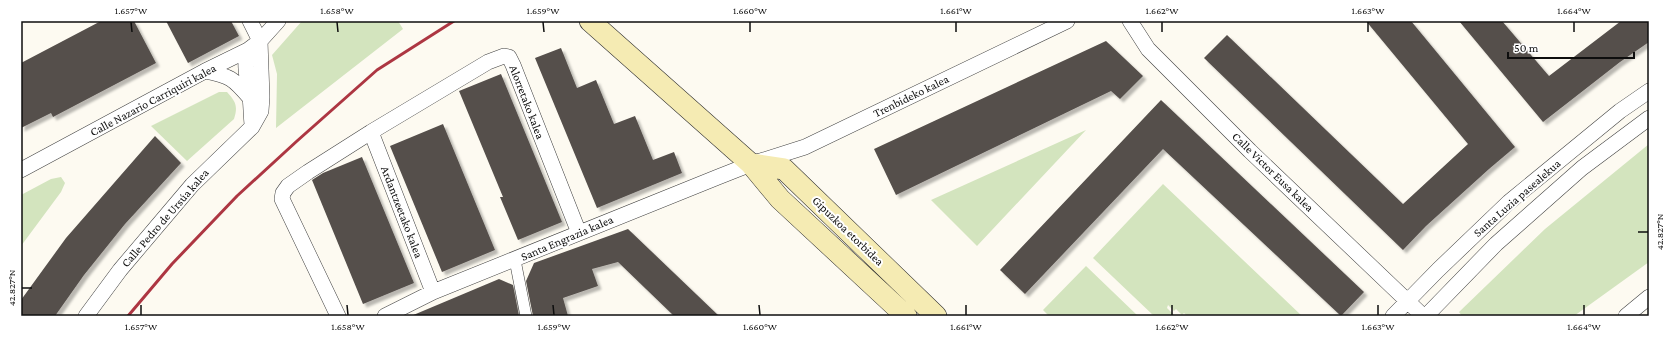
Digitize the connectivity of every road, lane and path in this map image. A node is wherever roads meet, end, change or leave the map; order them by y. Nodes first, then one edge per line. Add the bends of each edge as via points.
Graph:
1 (250, 21) edge
2 (278, 21) edge
3 (590, 21) edge
4 (1068, 21) edge
5 (1130, 21) edge
6 (260, 42) junction
7 (248, 50) junction
8 (205, 71) junction
9 (1649, 91) edge
10 (250, 98) junction
11 (1649, 118) edge
12 (252, 127) junction
13 (371, 132) junction
14 (751, 164) junction
15 (21, 170) edge
16 (579, 233) junction
17 (515, 260) junction
18 (433, 292) junction
19 (1649, 297) edge
20 (1408, 302) junction
21 (86, 316) edge
22 (338, 316) edge
23 (385, 316) edge
24 (526, 316) edge
25 (906, 316) edge
26 (936, 316) edge
27 (1393, 316) edge
28 (1424, 316) edge
29 (1626, 316) edge

1 - 6 street
2 - 6 street, Calle Nazario Carriquiri kalea
3 - 14 main road, Gipuzkoa etorbidea
4 - 14 street, Trenbideko kalea via 806,147
5 - 20 street, Calle Victor Eusa kalea via 1148,49
6 - 7 street, Calle Nazario Carriquiri kalea
6 - 12 street, Calle Pedro de Ursúa kalea via 261,111
7 - 8 street, Calle Nazario Carriquiri kalea
7 - 10 street via 245,57
8 - 10 street via 236,81
8 - 15 street, Calle Nazario Carriquiri kalea
9 - 20 street, Santa Luzia pasealekua via 1620,111 1509,202
10 - 12 street
11 - 28 street, Santa Luzia pasealekua via 1582,168 1524,219
12 - 21 street, Calle Pedro de Ursúa kalea via 192,185 120,270
13 - 16 street, Alorretako kalea via 488,62 504,56 509,57
13 - 18 street, Ardantzeetako kalea
13 - 22 street via 288,186 283,193 282,199
14 - 16 street, Santa Engrazia kalea
14 - 25 main road, Gipuzkoa etorbidea via 780,199
14 - 26 main road, Gipuzkoa etorbidea via 784,169
16 - 17 street, Santa Engrazia kalea
17 - 18 street, Santa Engrazia kalea
17 - 24 street
18 - 23 street, Santa Engrazia kalea
19 - 29 street
20 - 27 street, Santa Luzia pasealekua
20 - 28 street, Calle Victor Eusa kalea

